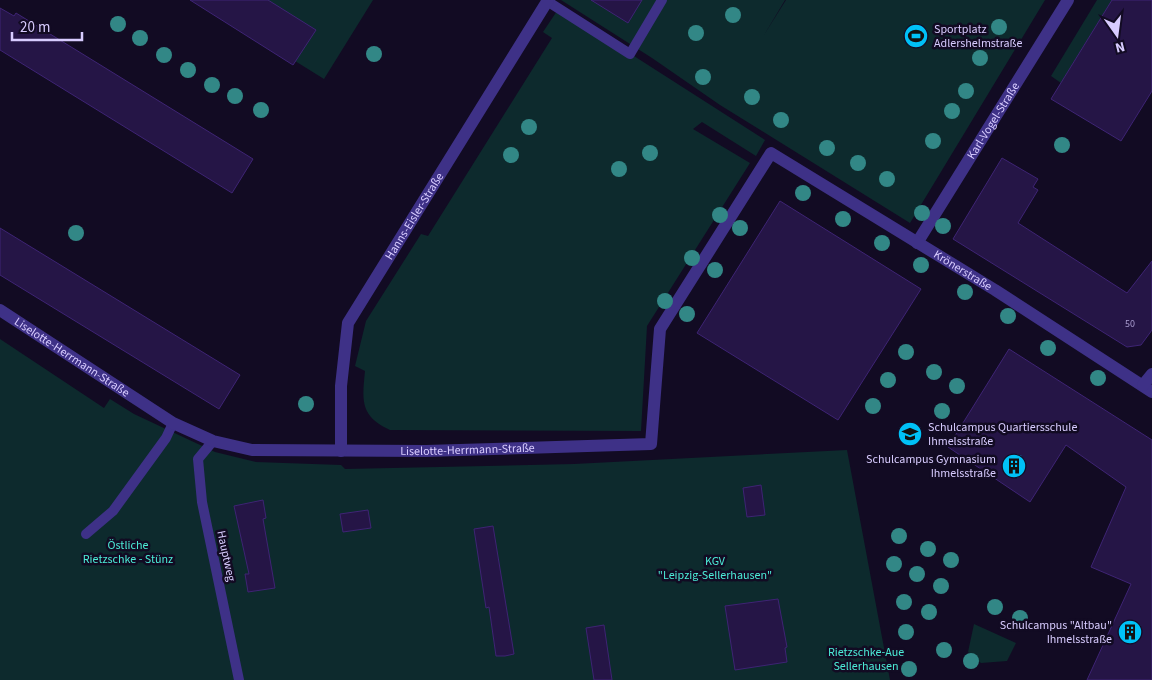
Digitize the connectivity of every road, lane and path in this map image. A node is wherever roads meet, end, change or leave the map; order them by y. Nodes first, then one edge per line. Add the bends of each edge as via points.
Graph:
1 (547, 0) edge
2 (662, 0) edge
3 (1068, 0) edge
4 (771, 153) joint
5 (917, 242) junction
6 (0, 310) edge
7 (1152, 374) edge
8 (1148, 389) edge
9 (173, 423) junction
10 (213, 441) junction
11 (341, 451) junction
12 (86, 534) dead end
13 (239, 680) edge

1 - 2 lane via 630,54
1 - 11 street, Hanns-Eisler-Straße via 348,323 341,386
3 - 5 street, Karl-Vogel-Straße
4 - 5 street, Krönerstraße
4 - 11 street, Liselotte-Herrmann-Straße via 660,329 651,444
5 - 8 street, Krönerstraße
6 - 9 street, Liselotte-Herrmann-Straße
7 - 8 street
9 - 10 street, Liselotte-Herrmann-Straße
9 - 12 lane via 166,438 113,511
10 - 11 street, Liselotte-Herrmann-Straße via 252,450
10 - 13 lane, Hauptweg via 198,460 202,498

